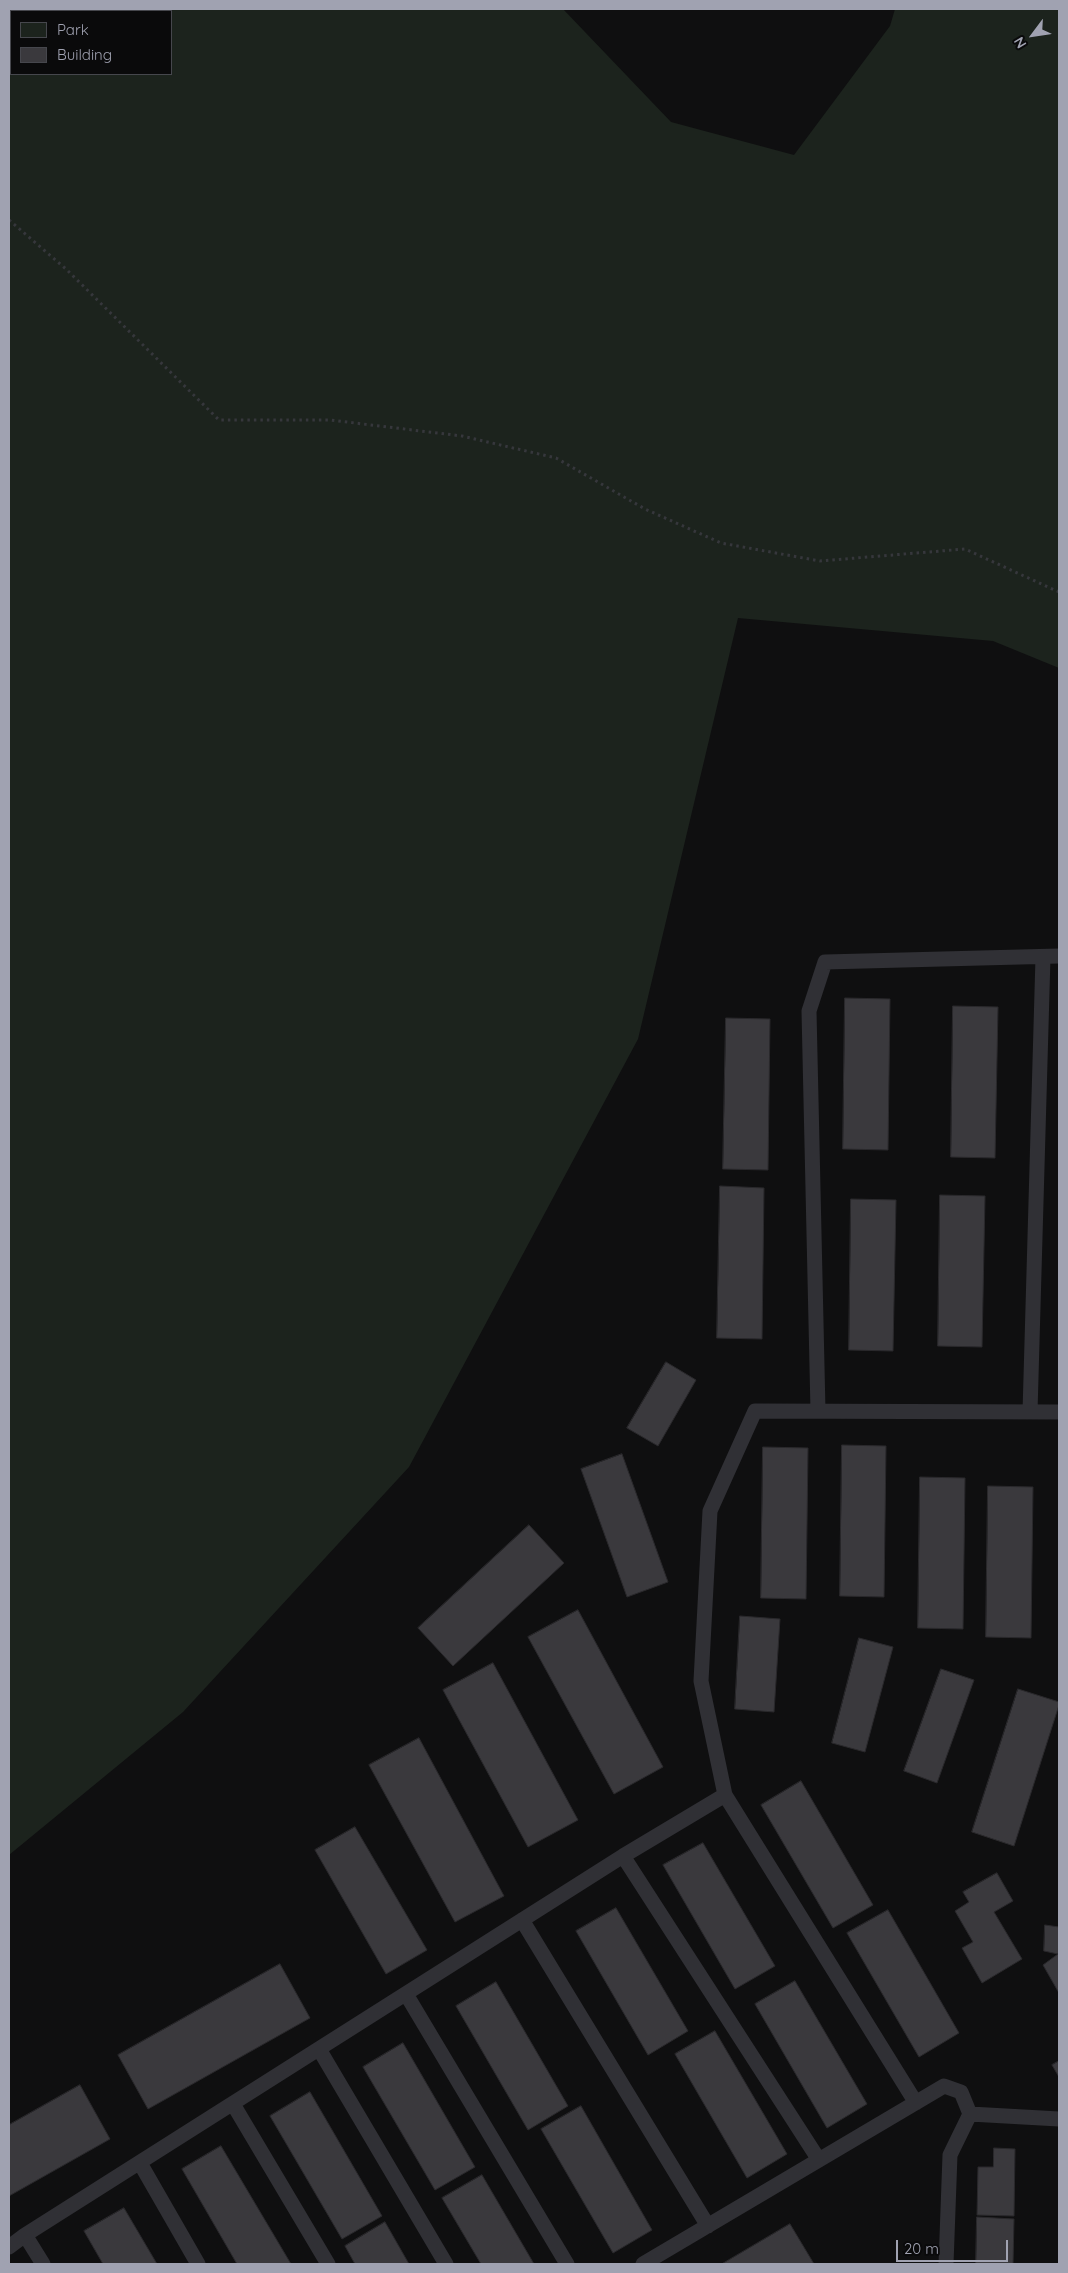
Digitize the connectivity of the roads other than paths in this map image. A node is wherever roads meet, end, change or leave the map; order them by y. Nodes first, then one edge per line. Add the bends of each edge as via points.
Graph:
1 (1042, 956) junction
2 (1059, 956) edge
3 (818, 1411) junction
4 (1030, 1412) junction
5 (1059, 1412) edge
6 (725, 1795) junction
7 (623, 1856) junction
8 (522, 1920) junction
9 (406, 1994) junction
10 (319, 2049) junction
11 (916, 2103) junction
12 (233, 2104) junction
13 (970, 2114) junction
14 (1059, 2119) edge
15 (819, 2160) junction
16 (140, 2163) junction
17 (708, 2226) junction
18 (25, 2235) junction
19 (9, 2247) edge
20 (42, 2264) edge
21 (198, 2264) edge
22 (328, 2264) edge
23 (446, 2264) edge
24 (567, 2264) edge
25 (643, 2264) edge
26 (946, 2264) edge

1 - 2 lane
1 - 3 lane via 825,962 809,1011
1 - 4 lane
3 - 4 lane
3 - 6 lane via 754,1411 710,1511 701,1681
4 - 5 lane
6 - 7 lane
6 - 11 lane
7 - 8 lane
7 - 15 lane
8 - 9 lane
8 - 17 lane
9 - 10 lane
9 - 24 lane
10 - 12 lane
10 - 23 lane
11 - 13 lane via 944,2086 961,2092
11 - 15 lane
12 - 16 lane
12 - 22 lane
13 - 14 lane
13 - 26 lane via 950,2155
15 - 17 lane
16 - 18 lane
16 - 21 lane
17 - 25 lane
18 - 19 lane
18 - 20 lane

